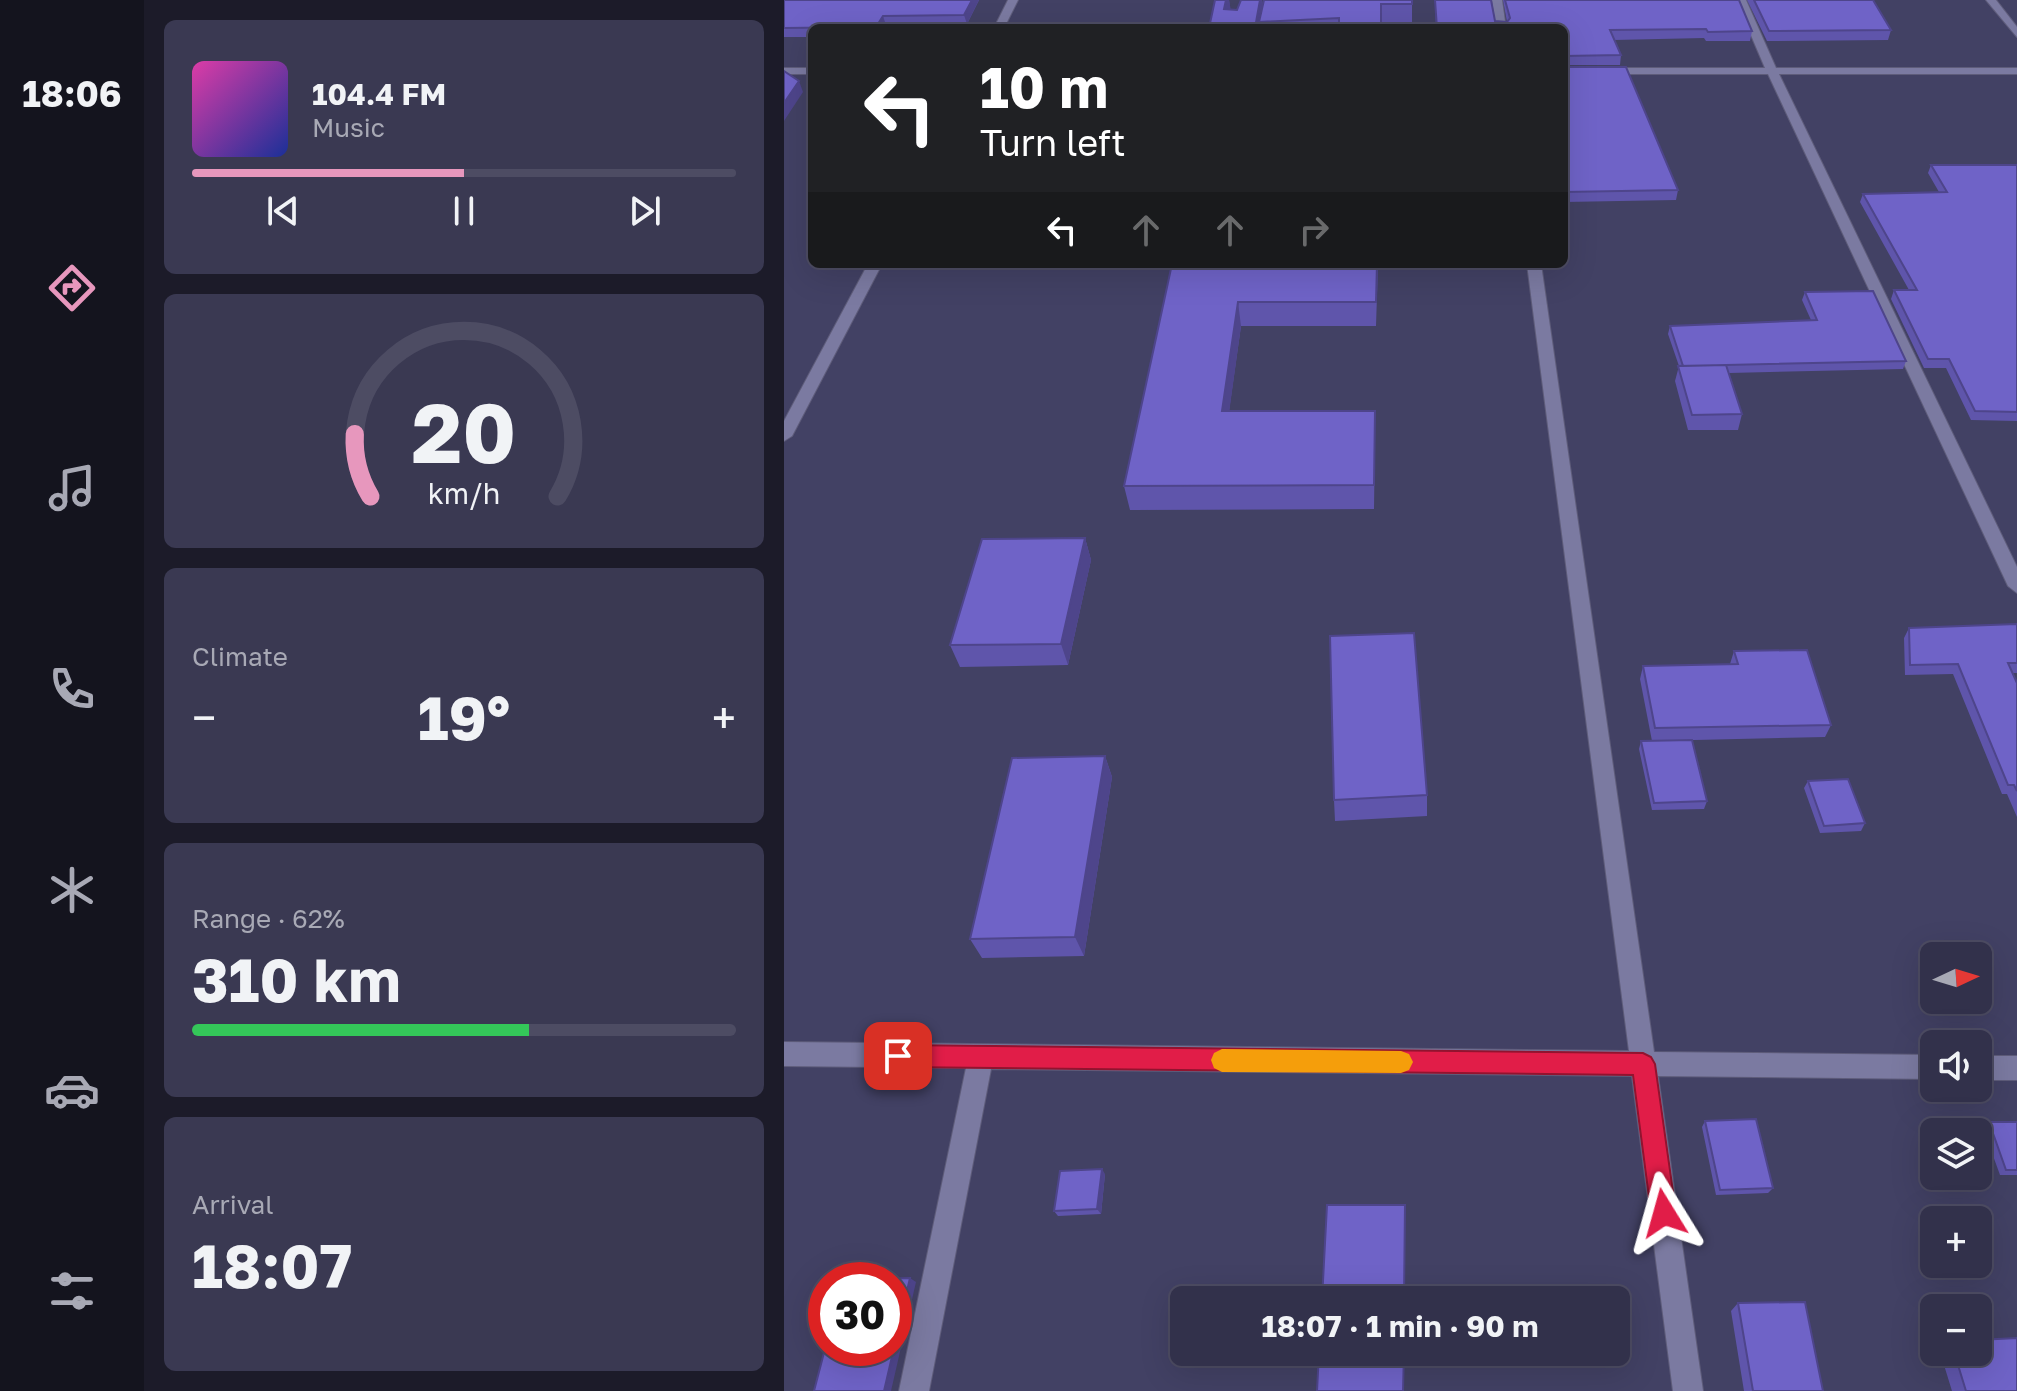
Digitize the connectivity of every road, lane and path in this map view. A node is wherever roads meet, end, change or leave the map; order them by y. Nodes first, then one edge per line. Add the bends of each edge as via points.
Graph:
1 (1013, 0) edge
2 (1497, 0) edge
3 (1741, 0) edge
4 (1991, 0) edge
5 (1001, 24) edge
6 (1500, 24) edge
7 (2017, 34) edge
8 (784, 71) edge
9 (808, 71) edge
10 (1568, 71) edge
11 (1772, 71) junction
12 (2017, 71) edge
13 (873, 268) edge
14 (1535, 268) edge
15 (784, 436) edge
16 (2017, 586) edge
17 (784, 1054) edge
18 (981, 1058) junction
19 (1643, 1064) junction
20 (1920, 1067) edge
21 (1992, 1068) edge
22 (2017, 1068) edge
23 (914, 1391) edge
24 (1688, 1391) edge

1 - 5 street
2 - 6 street
3 - 11 street
4 - 7 street
8 - 9 street
10 - 11 street
11 - 12 street
11 - 16 street
13 - 15 street
14 - 19 street
17 - 18 street
18 - 19 street
18 - 23 street
19 - 20 street
19 - 24 street
21 - 22 street

